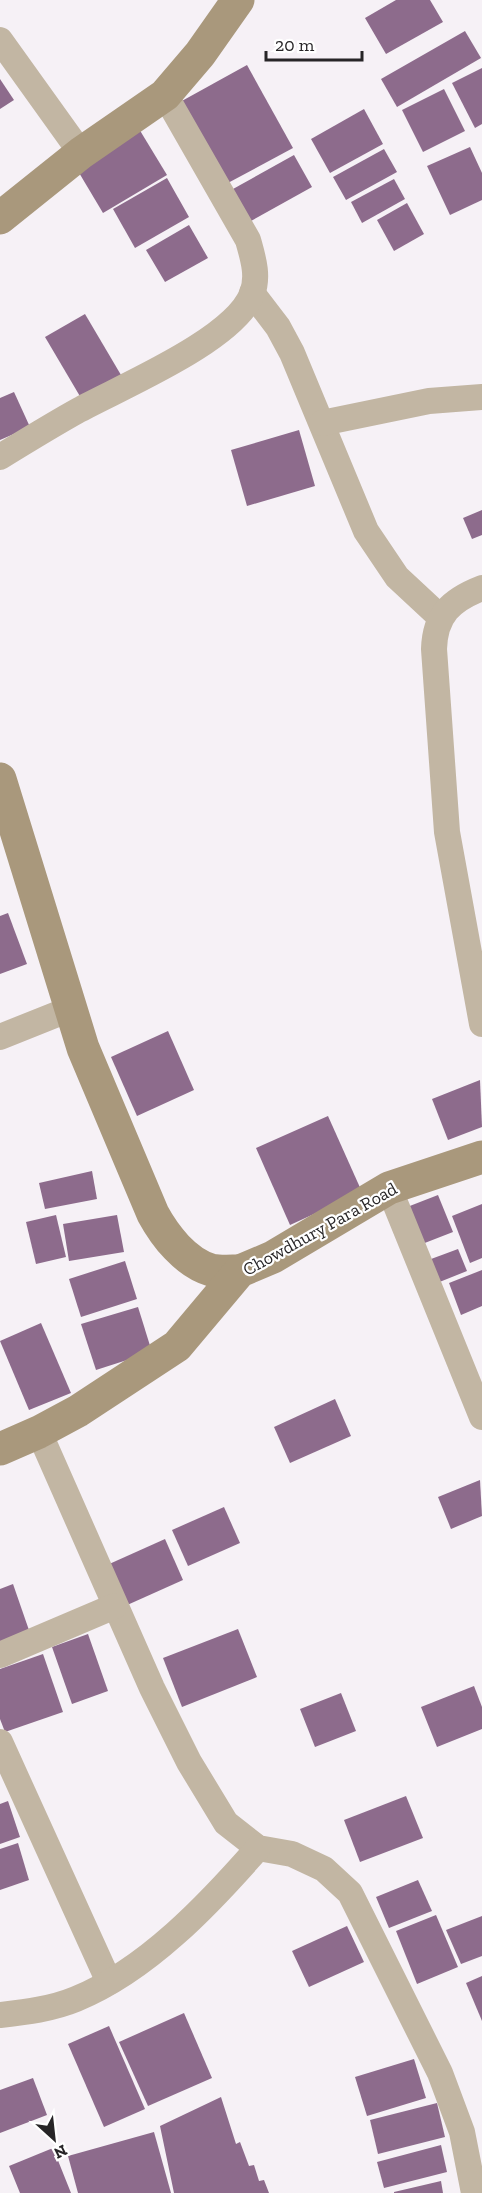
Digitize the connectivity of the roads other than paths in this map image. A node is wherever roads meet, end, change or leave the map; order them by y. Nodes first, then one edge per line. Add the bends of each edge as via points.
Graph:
1 (238, 0) edge
2 (0, 40) edge
3 (165, 95) junction
4 (81, 153) junction
5 (0, 218) edge
6 (252, 293) junction
7 (482, 397) edge
8 (322, 423) junction
9 (0, 457) edge
10 (482, 588) edge
11 (440, 617) junction
12 (0, 779) edge
13 (70, 1009) junction
14 (482, 1024) edge
15 (0, 1037) edge
16 (482, 1157) edge
17 (389, 1188) junction
18 (240, 1271) junction
19 (482, 1417) edge
20 (39, 1432) junction
21 (0, 1449) edge
22 (115, 1606) junction
23 (0, 1655) edge
24 (0, 1742) edge
25 (258, 1848) junction
26 (109, 1982) junction
27 (0, 2015) edge
28 (474, 2193) edge

1 - 3 street
2 - 4 street
3 - 4 street
3 - 6 street via 248,240 255,266
4 - 5 street
6 - 8 street via 278,327
6 - 9 street via 239,316 209,340
7 - 8 street via 429,401
8 - 11 street via 366,531 397,577
10 - 11 street via 453,604
11 - 14 street via 434,631 434,649 447,832
12 - 13 street
13 - 15 street
13 - 18 street via 135,1174 167,1239 211,1270
16 - 17 street, Chowdhury Para Road
17 - 18 street, Chowdhury Para Road via 273,1257
17 - 19 street
18 - 20 street, Chowdhury Para Road via 177,1346 121,1385
20 - 21 street, Chowdhury Para Road
20 - 22 street
22 - 23 street
22 - 25 street via 152,1688 208,1795 226,1823
24 - 26 street
25 - 26 street via 181,1929
25 - 28 street via 292,1854 324,1869 350,1893 440,2073 462,2132
26 - 27 street via 76,1999

